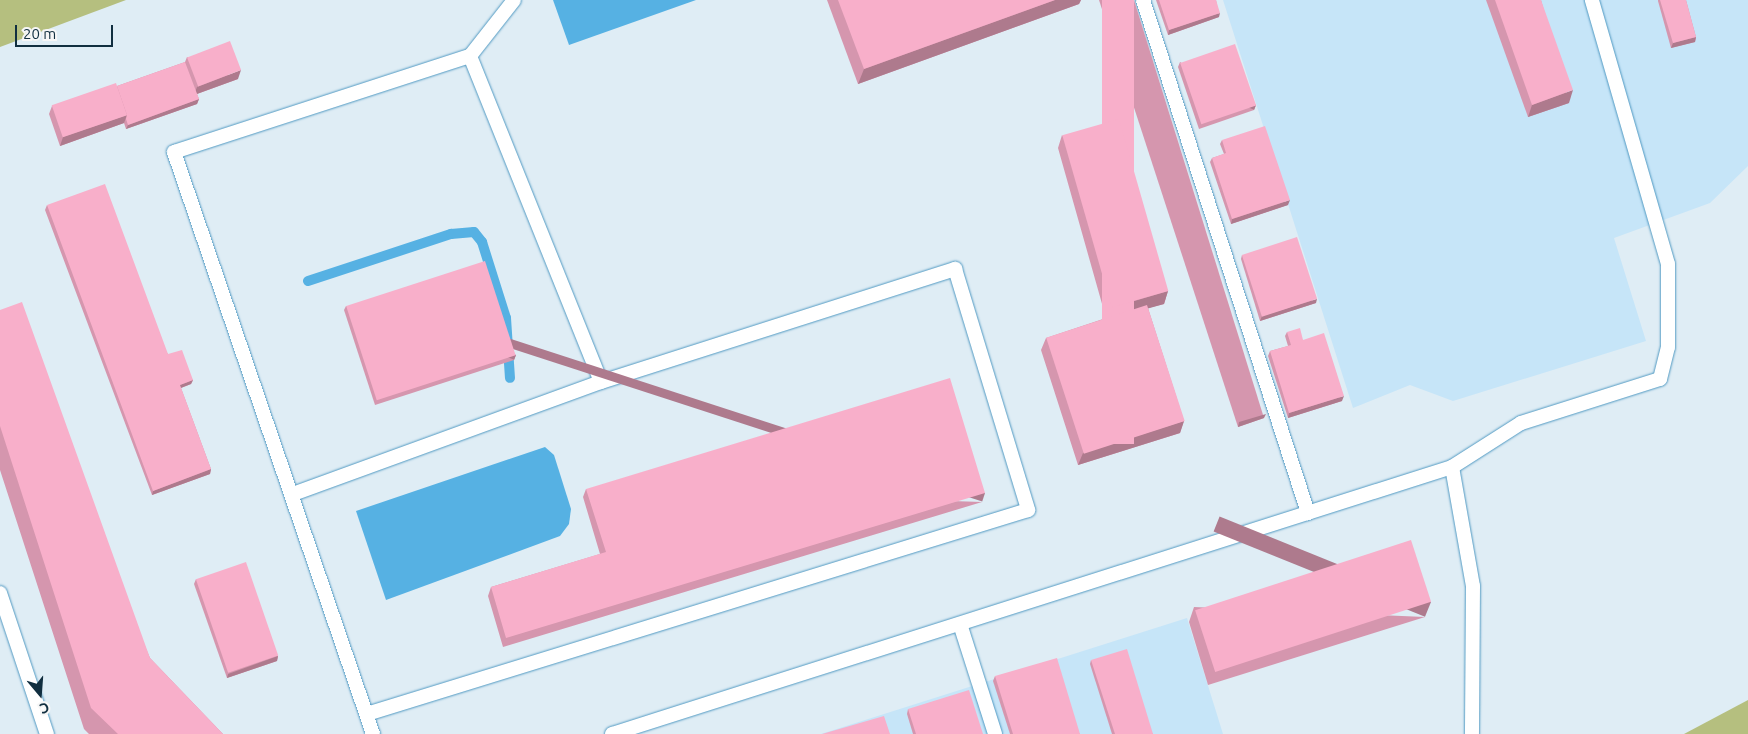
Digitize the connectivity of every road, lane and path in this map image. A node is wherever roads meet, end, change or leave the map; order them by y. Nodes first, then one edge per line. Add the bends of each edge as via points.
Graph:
1 (514, 0) edge
2 (1143, 0) edge
3 (1592, 0) edge
4 (470, 56) junction
5 (601, 382) junction
6 (1452, 467) junction
7 (293, 494) junction
8 (1308, 513) junction
9 (0, 593) edge
10 (960, 624) junction
11 (366, 714) junction
12 (47, 734) edge
13 (373, 734) edge
14 (612, 734) edge
15 (995, 734) edge
16 (1472, 734) edge

1 - 4 lane
2 - 8 lane
3 - 6 lane via 1668,264 1668,347 1660,379 1521,423
4 - 5 lane
4 - 7 lane via 174,152
5 - 7 lane
5 - 11 lane via 955,269 1028,510
6 - 8 lane
6 - 16 lane via 1473,586
7 - 11 lane
8 - 10 lane
9 - 12 lane
10 - 14 lane
10 - 15 lane
11 - 13 lane

